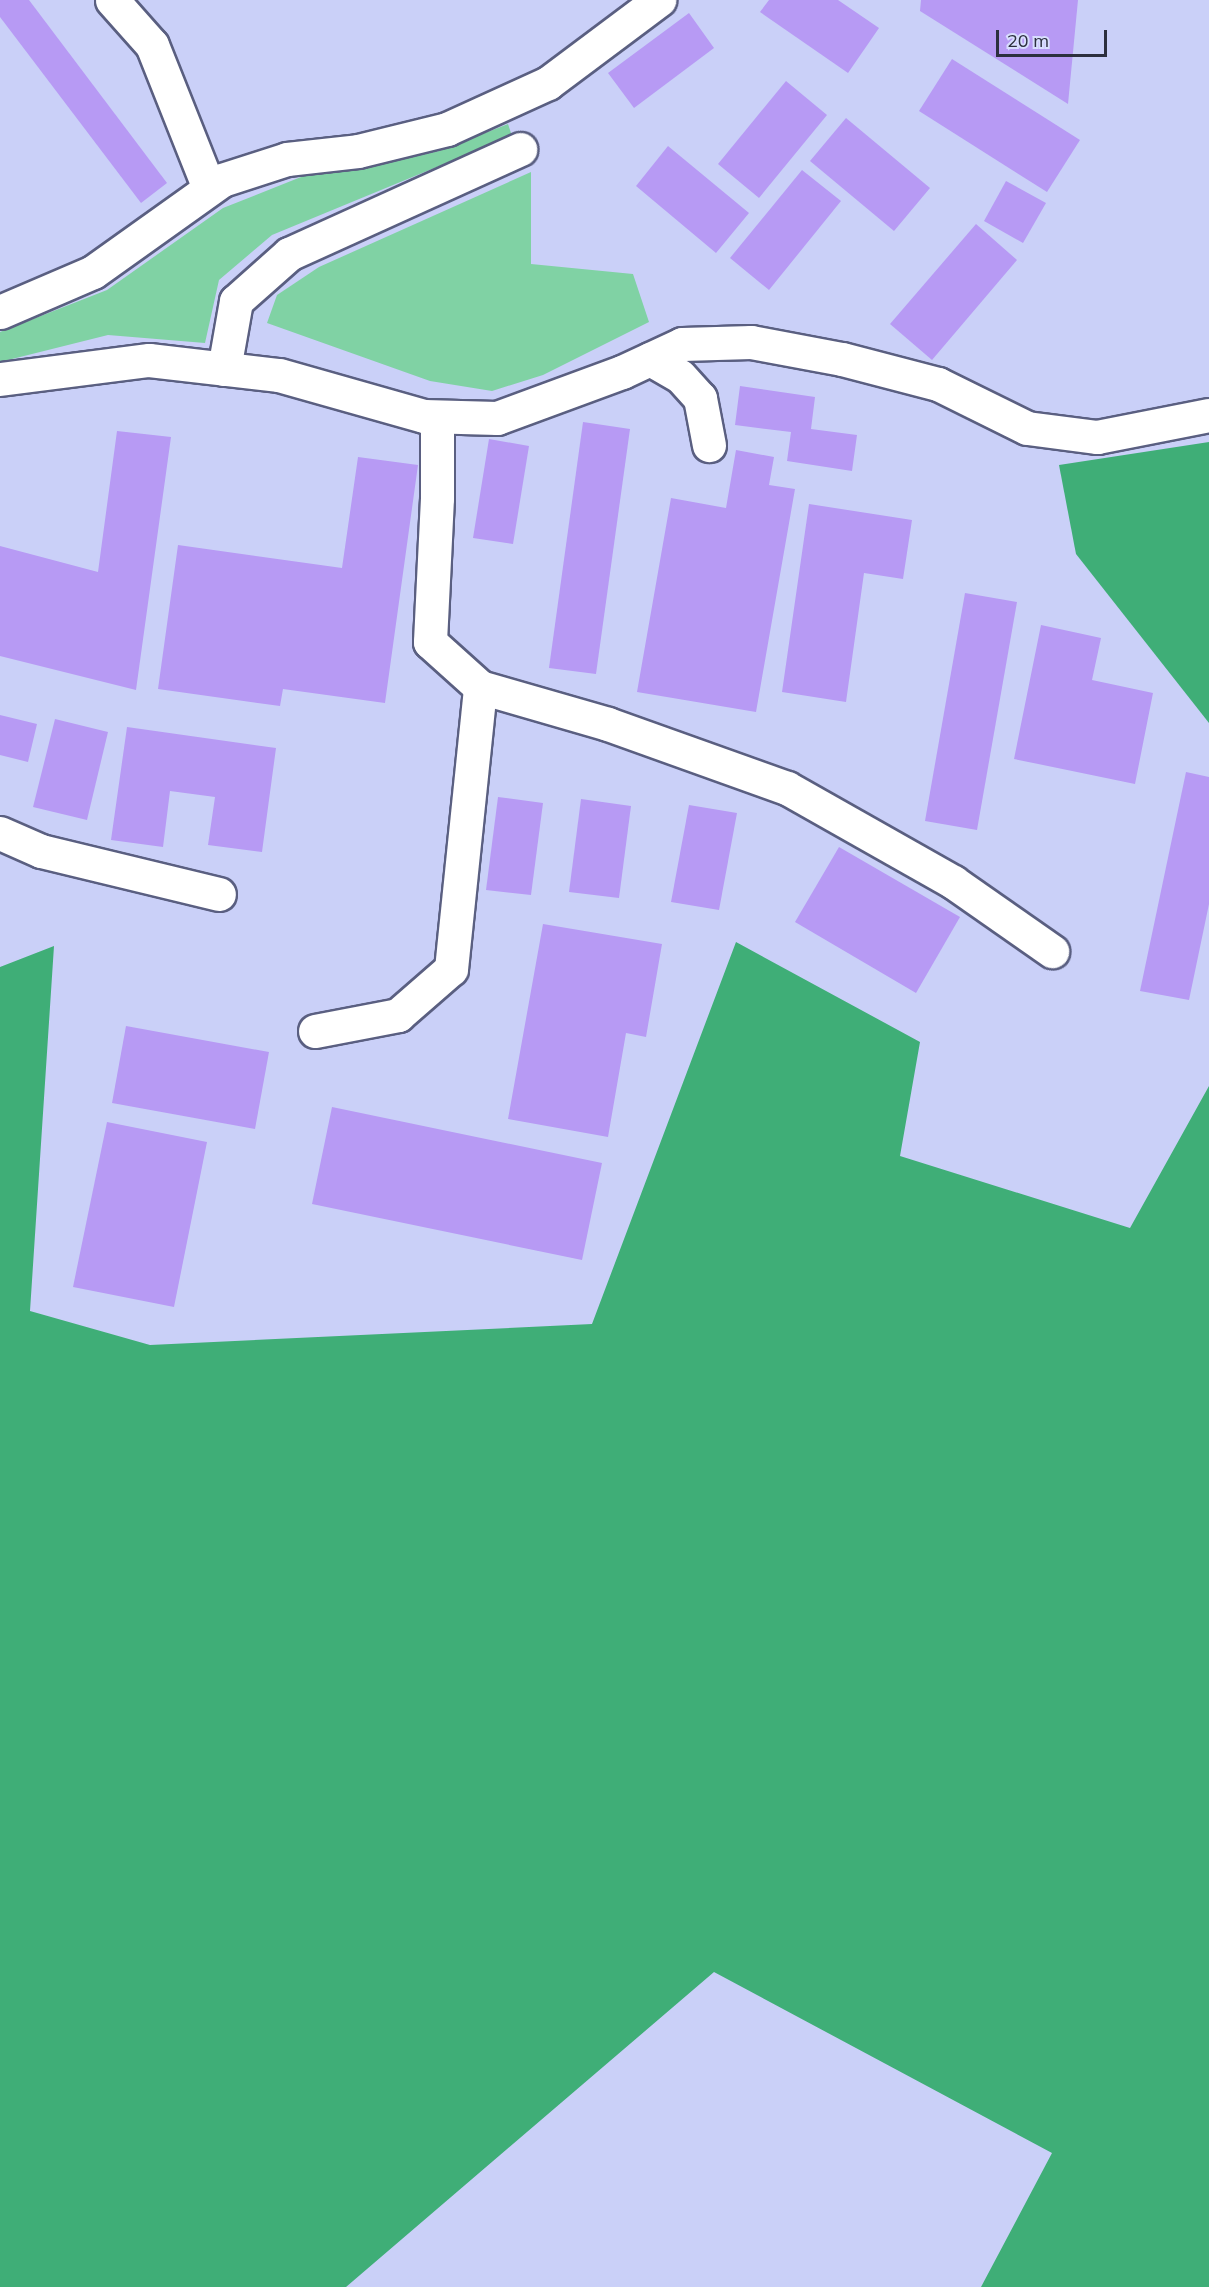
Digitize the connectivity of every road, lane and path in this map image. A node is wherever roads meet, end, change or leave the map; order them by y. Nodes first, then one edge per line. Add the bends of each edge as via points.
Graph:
1 (112, 0) edge
2 (659, 0) edge
3 (520, 149) dead end
4 (209, 188) junction
5 (0, 312) edge
6 (650, 359) junction
7 (224, 369) junction
8 (0, 379) edge
9 (1209, 415) edge
10 (437, 417) junction
11 (709, 445) dead end
12 (480, 687) junction
13 (0, 833) edge
14 (219, 894) dead end
15 (1052, 951) dead end
16 (315, 1031) dead end

1 - 4 street via 152,45
2 - 4 street via 548,83 447,129 358,151 286,159
3 - 7 street via 289,254 237,301
4 - 5 street via 93,272
6 - 9 street via 682,344 751,342 842,359 938,384 1027,428 1097,437
6 - 10 street via 497,418
6 - 11 street via 680,376 700,398
7 - 8 street via 149,360
7 - 10 street via 279,375
10 - 12 street via 430,642
12 - 15 street via 608,724 786,788 953,882
12 - 16 street via 450,969 398,1015
13 - 14 street via 41,851

